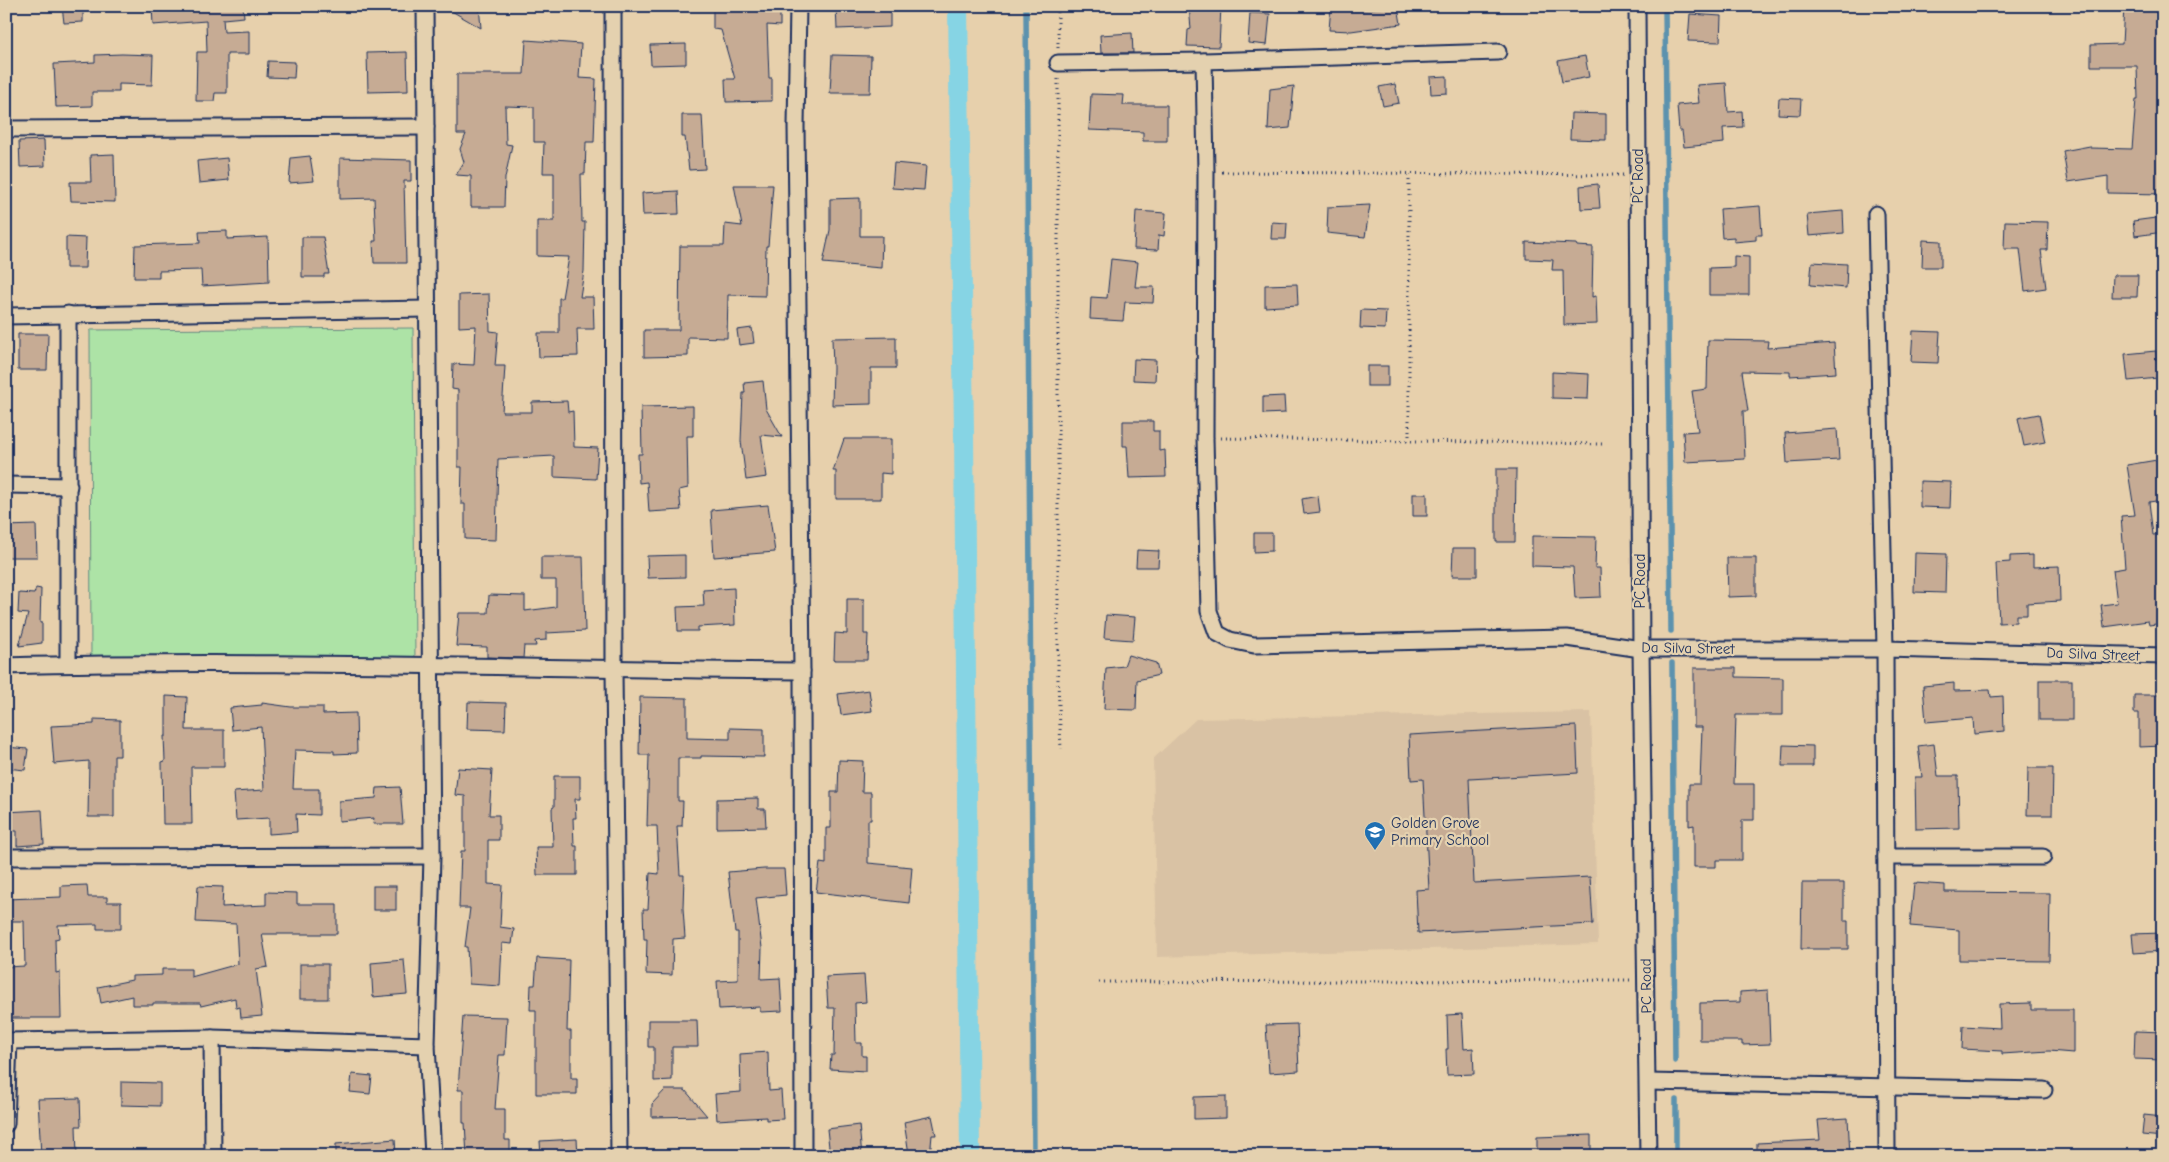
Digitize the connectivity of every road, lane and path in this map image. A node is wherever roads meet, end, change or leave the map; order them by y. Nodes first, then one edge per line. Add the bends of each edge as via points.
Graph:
1 (425, 6) edge
2 (613, 6) edge
3 (798, 6) edge
4 (1058, 6) edge
5 (1637, 6) edge
6 (1498, 52) dead end
7 (1204, 61) junction
8 (1058, 63) junction
9 (426, 127) junction
10 (6, 129) edge
11 (1206, 172) junction
12 (1409, 173) junction
13 (1638, 175) junction
14 (1876, 214) dead end
15 (427, 310) junction
16 (68, 314) junction
17 (6, 316) edge
18 (1205, 438) junction
19 (1409, 441) junction
20 (1602, 444) dead end
21 (6, 485) edge
22 (69, 486) junction
23 (1641, 649) junction
24 (1885, 649) junction
25 (2163, 656) edge
26 (68, 664) junction
27 (6, 666) edge
28 (430, 666) junction
29 (614, 670) junction
30 (802, 671) junction
31 (1061, 749) dead end
32 (432, 856) junction
33 (6, 857) edge
34 (1886, 857) junction
35 (2043, 857) dead end
36 (1646, 980) junction
37 (1099, 982) dead end
38 (212, 1038) junction
39 (8, 1042) edge
40 (427, 1044) junction
41 (1648, 1082) junction
42 (1886, 1087) junction
43 (2044, 1090) dead end
44 (6, 1124) edge
45 (213, 1156) edge
46 (433, 1156) edge
47 (619, 1156) edge
48 (803, 1156) edge
49 (1648, 1156) edge
50 (1887, 1156) edge

1 - 9 street
2 - 29 street
3 - 30 street via 796,126
4 - 8 path
5 - 13 street, PC Road
6 - 7 street
7 - 8 street
7 - 11 street
8 - 31 path via 1058,684
9 - 10 street
9 - 15 street
11 - 12 path
11 - 18 street
12 - 13 path
12 - 19 path
13 - 23 street, PC Road
14 - 24 street
15 - 16 street
15 - 28 street
16 - 17 street
16 - 22 street
18 - 19 path
18 - 23 street, Da Silva Street via 1209,611 1217,633 1230,640 1254,645 1567,638
19 - 20 path
21 - 22 street
22 - 26 street
23 - 24 street, Da Silva Street
23 - 36 street, PC Road
24 - 25 street, Da Silva Street
24 - 34 street
26 - 27 street
26 - 28 street
28 - 29 street
28 - 32 street
29 - 30 street
29 - 47 street
30 - 48 street
32 - 33 street
32 - 40 street
34 - 35 street
34 - 42 street
36 - 37 path
36 - 41 street, PC Road
38 - 39 street
38 - 40 street
38 - 45 street
39 - 44 street
40 - 46 street
41 - 42 street
41 - 49 street, PC Road
42 - 43 street
42 - 50 street

